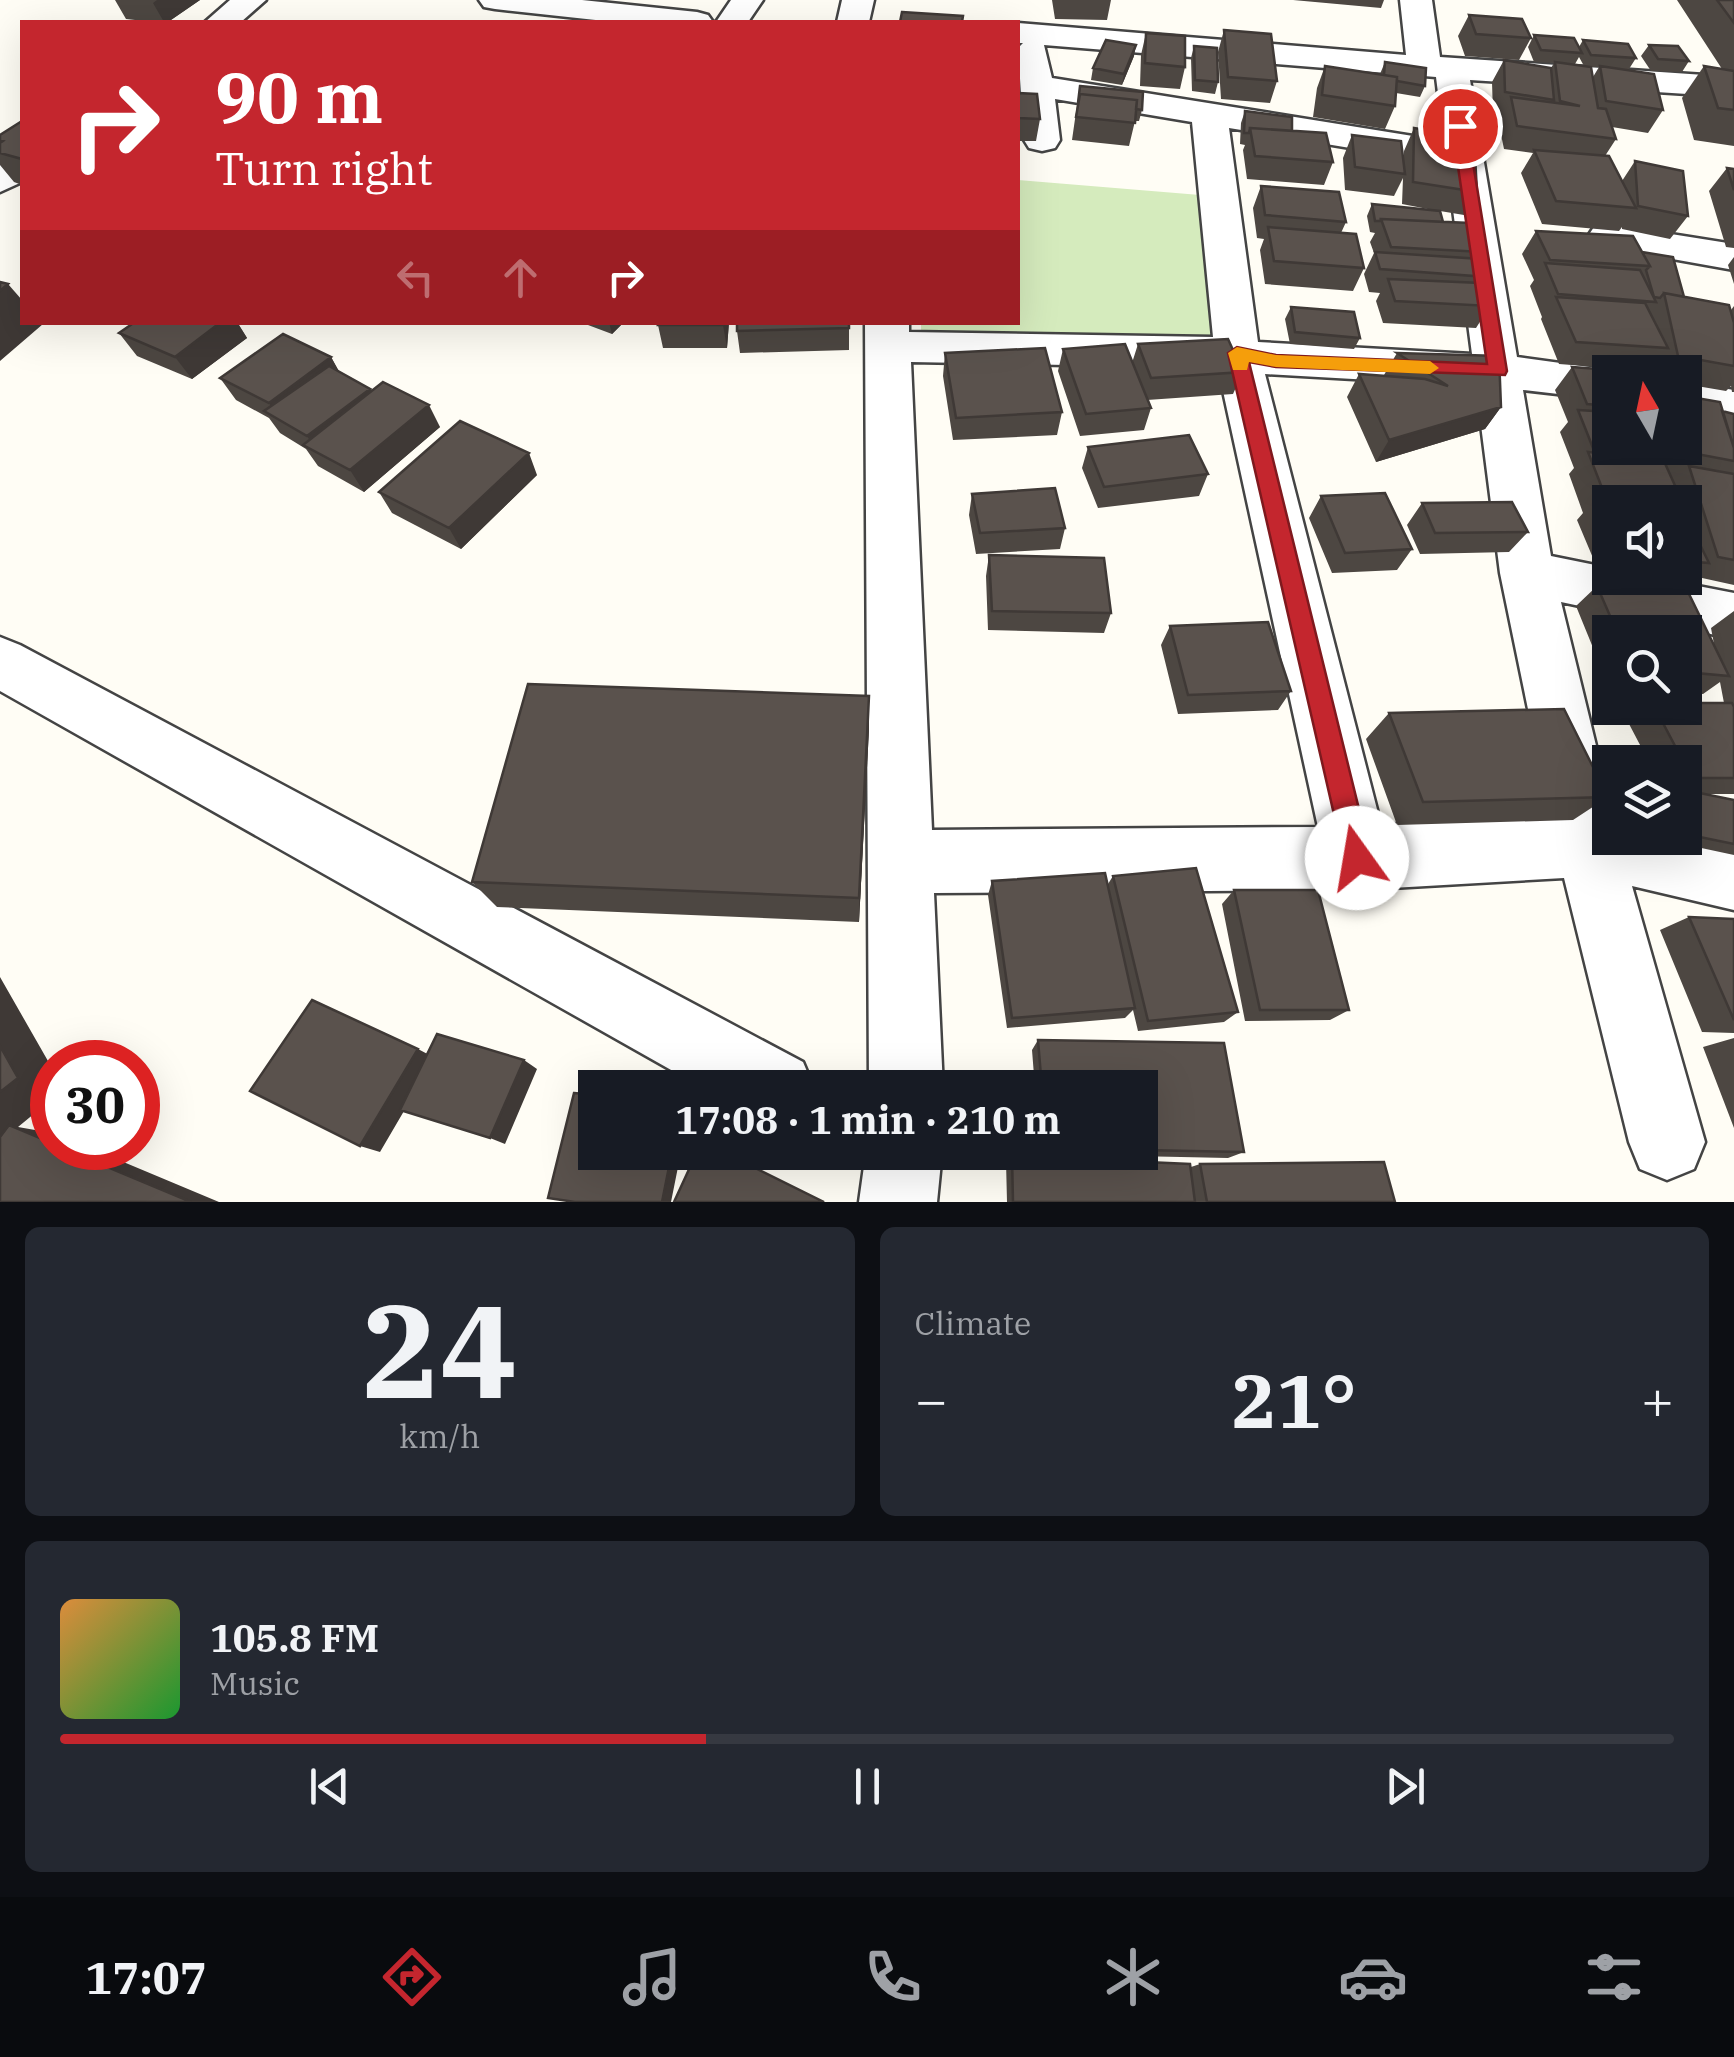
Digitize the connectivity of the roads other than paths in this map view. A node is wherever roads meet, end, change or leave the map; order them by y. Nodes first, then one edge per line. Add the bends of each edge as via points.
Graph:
1 (250, 0) edge
2 (496, 0) edge
3 (504, 0) edge
4 (1416, 0) edge
5 (224, 20) edge
6 (679, 20) edge
7 (1023, 33) edge
8 (1437, 65) junction
9 (1038, 86) junction
10 (1734, 87) edge
11 (1209, 113) junction
12 (1042, 140) edge
13 (1464, 156) junction
14 (1608, 236) edge
15 (1734, 257) edge
16 (888, 335) edge
17 (1237, 353) junction
18 (1498, 371) junction
19 (1592, 382) edge
20 (1702, 401) edge
21 (1734, 407) edge
22 (1527, 573) junction
23 (1734, 616) edge
24 (0, 662) edge
25 (1588, 845) junction
26 (1357, 858) junction
27 (901, 862) junction
28 (1734, 878) edge
29 (744, 1070) edge
30 (901, 1070) edge
31 (1668, 1142) dead end

1 - 5 street
2 - 3 street
3 - 6 street
4 - 8 street
7 - 8 street
7 - 9 street
8 - 10 street
8 - 13 street
9 - 11 street
9 - 12 street
11 - 13 street
11 - 17 street
13 - 18 street
14 - 15 street
16 - 17 street
16 - 27 street
17 - 18 street via 1276,361
17 - 26 street
18 - 19 street
18 - 22 street
20 - 21 street
22 - 23 street
22 - 25 street
24 - 29 street
25 - 26 street
25 - 28 street
25 - 31 street
26 - 27 street
27 - 30 street

